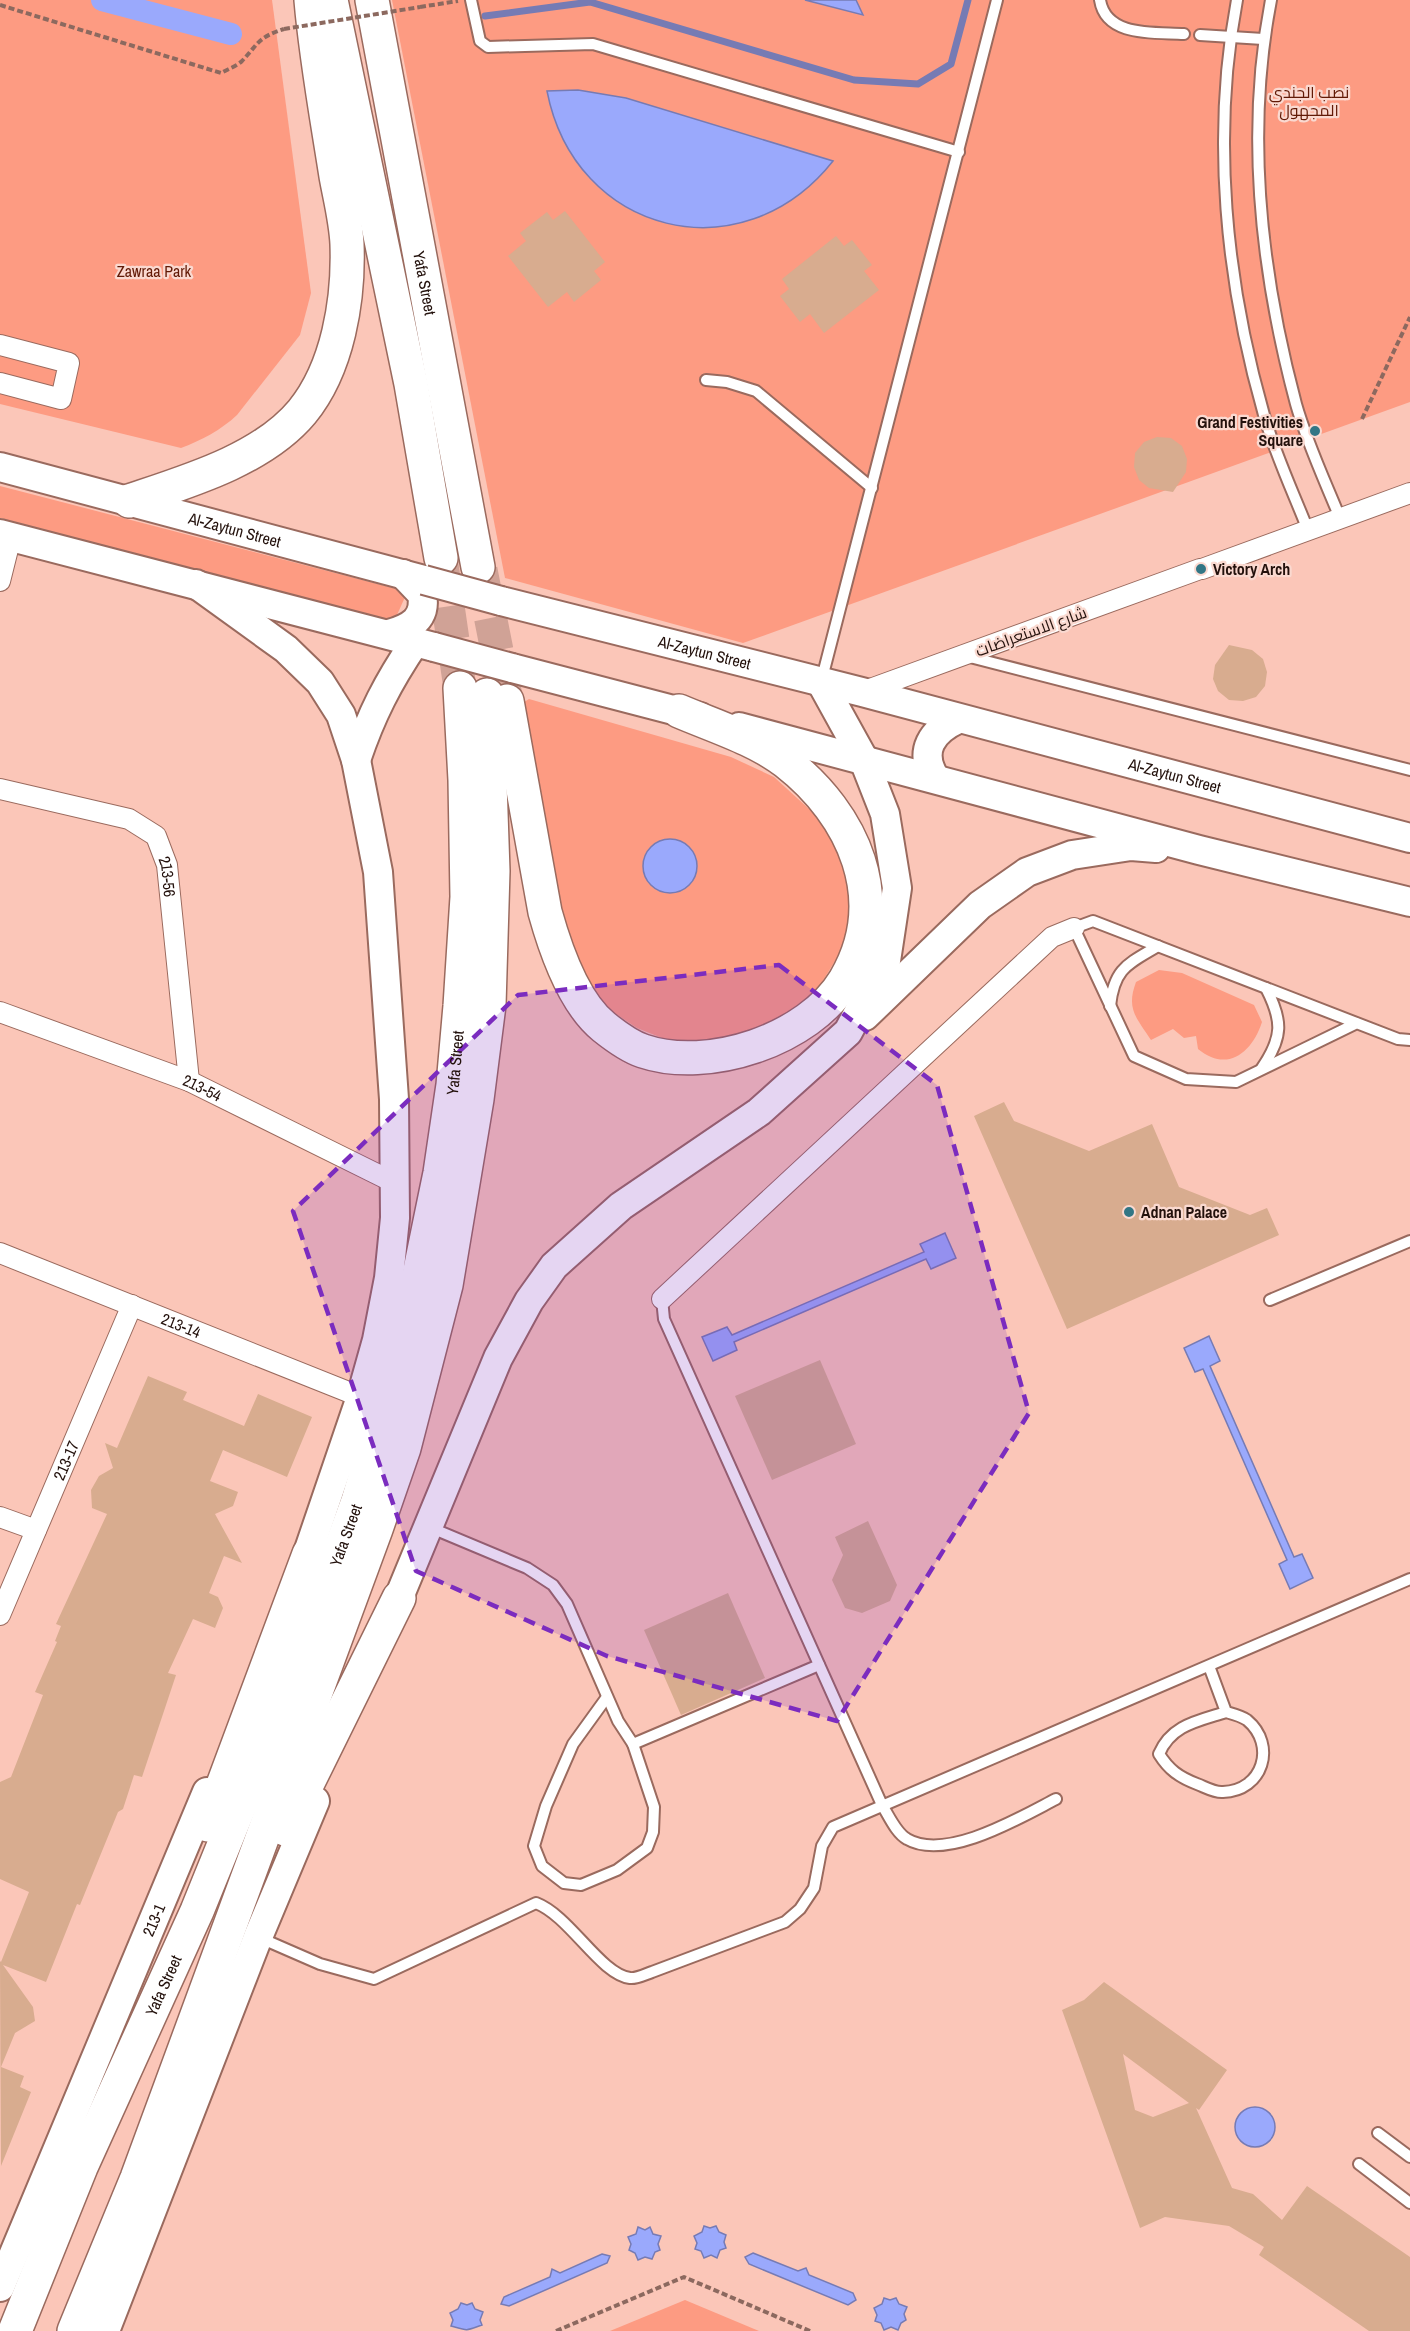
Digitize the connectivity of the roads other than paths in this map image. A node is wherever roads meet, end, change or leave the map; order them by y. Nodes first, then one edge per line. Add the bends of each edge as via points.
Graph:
1 (311, 0) edge
2 (331, 0) edge
3 (372, 0) edge
4 (471, 0) edge
5 (997, 0) edge
6 (1100, 0) edge
7 (1236, 0) edge
8 (1271, 0) edge
9 (1184, 34) dead end
10 (1200, 35) dead end
11 (1230, 37) junction
12 (1263, 39) junction
13 (959, 152) junction
14 (0, 345) edge
15 (706, 380) dead end
16 (0, 383) edge
17 (0, 466) edge
18 (872, 488) junction
19 (1410, 493) edge
20 (129, 501) junction
21 (1340, 519) junction
22 (1308, 530) junction
23 (6, 535) edge
24 (478, 562) tunnel mouth
25 (423, 571) junction
26 (0, 581) edge
27 (196, 584) junction
28 (413, 641) junction
29 (962, 656) junction
30 (821, 682) junction
31 (862, 692) junction
32 (484, 694) junction
33 (679, 711) junction
34 (958, 719) junction
35 (863, 758) junction
36 (356, 760) junction
37 (1410, 770) edge
38 (936, 778) junction
39 (0, 789) edge
40 (1410, 838) edge
41 (1199, 850) junction
42 (1410, 902) edge
43 (1074, 928) junction
44 (1158, 946) junction
45 (1266, 988) junction
46 (1110, 1006) junction
47 (0, 1012) edge
48 (1357, 1023) junction
49 (848, 1032) junction
50 (1410, 1040) edge
51 (1261, 1069) junction
52 (189, 1081) junction
53 (395, 1183) junction
54 (1410, 1241) edge
55 (0, 1253) edge
56 (663, 1299) joint
57 (1270, 1300) dead end
58 (132, 1305) junction
59 (361, 1398) junction
60 (0, 1516) edge
61 (428, 1527) junction
62 (36, 1530) junction
63 (309, 1554) junction
64 (1410, 1579) edge
65 (399, 1598) junction
66 (0, 1615) edge
67 (819, 1665) junction
68 (1209, 1666) junction
69 (607, 1696) junction
70 (1226, 1712) junction
71 (633, 1744) junction
72 (1056, 1799) dead end
73 (882, 1805) junction
74 (258, 1937) junction
75 (1378, 2133) dead end
76 (1410, 2157) edge
77 (1359, 2164) dead end
78 (81, 2167) junction
79 (136, 2178) junction
80 (1410, 2203) edge
81 (0, 2287) edge
82 (15, 2331) edge
83 (74, 2331) edge
84 (105, 2331) edge

1 - 20 highway via 347,243 344,295 326,374 301,413 264,444 190,481
2 - 25 highway, Yafa Street via 411,384
3 - 24 highway, Yafa Street
4 - 13 lane via 480,42 488,47 593,44
5 - 13 lane
6 - 9 lane via 1116,24 1128,30
7 - 11 lane
8 - 12 lane
10 - 11 lane
11 - 12 lane
11 - 22 lane via 1223,164 1235,291 1264,416
12 - 21 lane via 1257,163 1268,286 1297,406
13 - 18 lane
14 - 16 street via 69,363 61,399
15 - 18 lane via 756,391
17 - 20 main road, Al-Zaytun Street
18 - 30 lane
19 - 21 street, شارع الاستعراضات
20 - 25 main road, Al-Zaytun Street
21 - 22 street, شارع الاستعراضات
22 - 29 street, شارع الاستعراضات
23 - 26 street
23 - 27 main road
25 - 28 main road via 423,609 413,625
25 - 30 main road, Al-Zaytun Street, bridge via 501,602
27 - 28 main road
27 - 36 main road, 213-1 via 286,649 320,682 341,715
28 - 33 main road, bridge
28 - 36 main road via 372,713
29 - 31 street, شارع الاستعراضات
29 - 37 lane
30 - 31 main road, Al-Zaytun Street
30 - 35 main road
31 - 34 main road, Al-Zaytun Street
32 - 33 highway via 554,945 575,990 603,1026 642,1051 715,1057 780,1036 815,1013 844,982 860,948 865,880 853,841 819,792 784,761
32 - 78 highway, Yafa Street via 465,780 467,897 459,1018 440,1173 405,1343 358,1501 309,1635 197,1911
32 - 79 highway, Yafa Street via 493,872 489,1005 446,1285 404,1448 376,1529
33 - 35 main road
34 - 38 main road via 943,726 932,739 927,759
34 - 40 main road, Al-Zaytun Street
35 - 38 main road
35 - 49 main road via 885,814 897,888 886,961
36 - 53 main road, 213-1 via 378,873 391,1028
38 - 41 main road
39 - 52 street, 213-56 via 129,819 156,836 167,865
41 - 42 main road
41 - 49 main road via 1131,846 1072,855 1027,872 980,905
43 - 44 lane via 1093,921
43 - 46 lane
43 - 56 street via 1052,938
44 - 45 lane
44 - 46 lane via 1116,976
45 - 48 lane
45 - 51 lane via 1278,1011 1280,1027
46 - 51 lane via 1134,1056 1186,1079 1236,1082
47 - 52 street, 213-54
48 - 50 lane
48 - 51 lane
49 - 61 main road via 759,1112 621,1206 554,1266 529,1301 498,1358
52 - 53 street, 213-54
53 - 59 main road, 213-1 via 389,1278
54 - 57 lane
55 - 58 street, 213-14
56 - 67 lane via 664,1319
58 - 59 street, 213-14
58 - 62 street, 213-17
59 - 63 main road, 213-1
60 - 62 street
61 - 65 main road
61 - 69 lane via 527,1568 553,1585 567,1604
62 - 66 street, 213-17
63 - 78 highway
63 - 81 main road, 213-1 via 142,1942
64 - 68 lane
65 - 74 main road
65 - 79 highway via 225,1960
67 - 71 lane
67 - 73 lane
68 - 70 lane
68 - 73 lane
69 - 71 lane
69 - 71 lane via 573,1744 546,1806 534,1846 542,1866 564,1883 581,1885 617,1870 647,1848 653,1832 654,1807
70 - 70 lane via 1245,1718 1257,1730 1264,1751 1260,1772 1242,1788 1221,1792 1169,1770 1159,1754 1166,1738 1189,1724
72 - 73 lane via 982,1837 945,1844 917,1843 905,1838
73 - 74 lane via 833,1827 822,1846 814,1888 785,1922 631,1978 611,1970 574,1931 536,1903 374,1979 320,1964
74 - 84 main road
75 - 76 lane
77 - 80 lane
78 - 82 highway, Yafa Street
79 - 83 highway, Yafa Street

